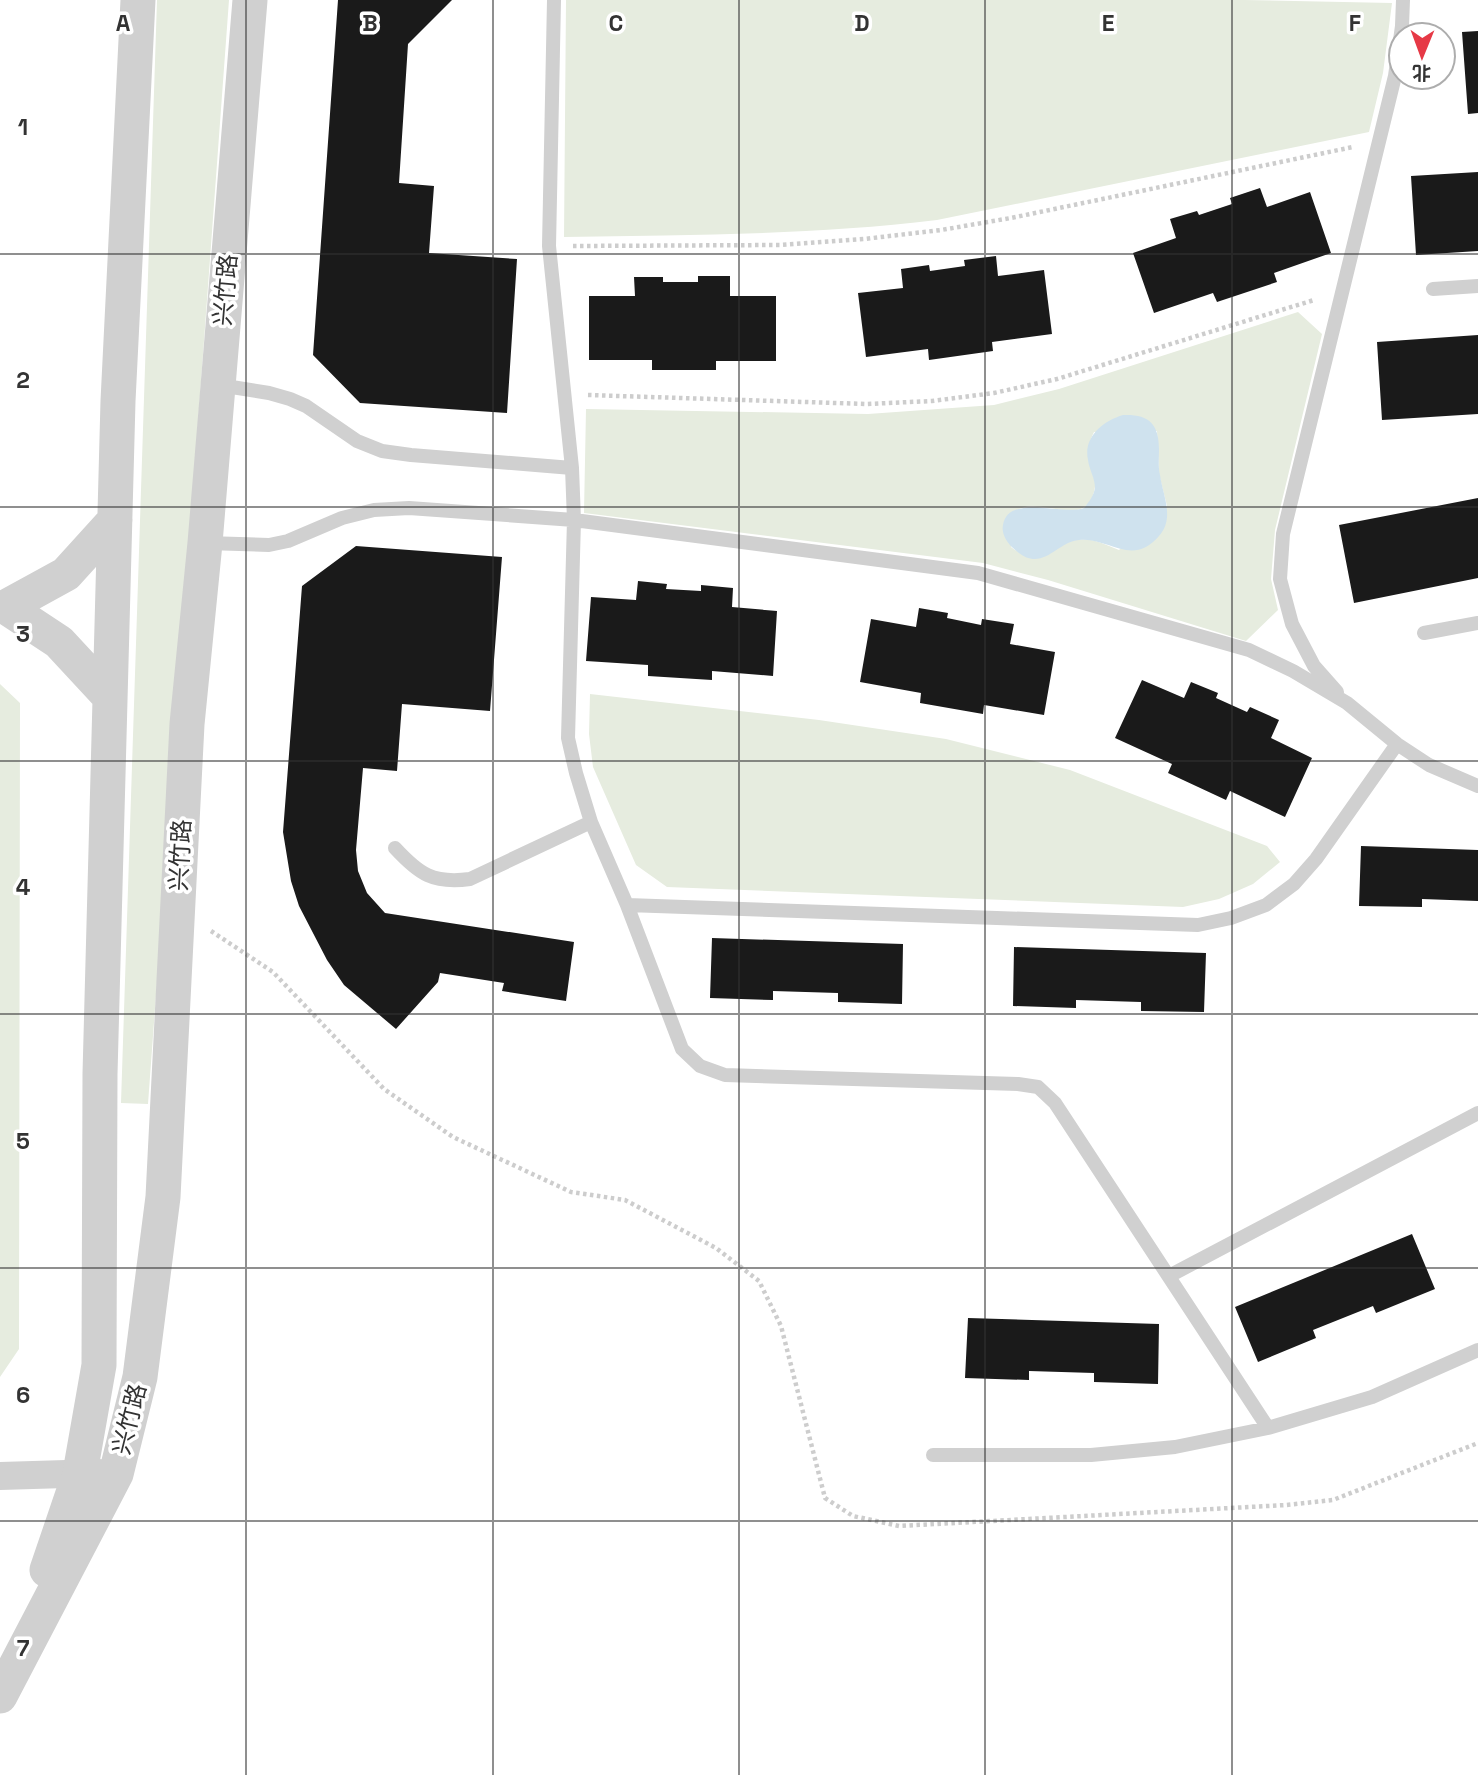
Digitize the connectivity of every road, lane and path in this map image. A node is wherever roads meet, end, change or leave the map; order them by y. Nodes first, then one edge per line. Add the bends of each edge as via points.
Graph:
1 (138, 0) edge
2 (250, 0) edge
3 (554, 0) edge
4 (1403, 0) edge
5 (1378, 142) junction
6 (550, 246) junction
7 (1478, 286) edge
8 (1433, 289) dead end
9 (1342, 291) junction
10 (218, 384) junction
11 (564, 394) junction
12 (572, 468) junction
13 (115, 520) junction
14 (574, 520) junction
15 (205, 543) junction
16 (3, 607) edge
17 (1478, 623) edge
18 (1424, 634) dead end
19 (110, 697) junction
20 (1347, 703) junction
21 (1396, 744) junction
22 (1478, 786) edge
23 (591, 822) junction
24 (395, 848) dead end
25 (627, 905) junction
26 (177, 909) junction
27 (1478, 1113) edge
28 (1169, 1276) junction
29 (1478, 1350) edge
30 (1268, 1428) junction
31 (1478, 1443) edge
32 (933, 1455) dead end
33 (79, 1473) junction
34 (116, 1474) junction
35 (0, 1476) edge
36 (4, 1690) edge

1 - 13 street, 兴竹路
2 - 10 street, 兴竹路
3 - 6 lane
4 - 5 lane via 1395,76
5 - 6 path via 941,230 780,245
5 - 9 lane
6 - 11 lane
7 - 8 lane
9 - 11 path via 1057,379 994,393 867,404
9 - 20 lane via 1283,534 1280,579 1292,624 1314,666
10 - 12 lane via 290,399 357,441 382,451
10 - 15 street, 兴竹路
11 - 12 lane
12 - 14 lane
13 - 16 street via 66,574
13 - 19 street, 兴竹路
14 - 15 lane via 409,508 374,510 269,545
14 - 20 lane via 978,573 1249,650
14 - 23 lane via 568,738
15 - 26 street, 兴竹路 via 187,723
16 - 19 street via 60,642
17 - 18 lane
19 - 33 street, 兴竹路 via 100,1074 99,1365
20 - 21 lane
21 - 22 lane via 1429,765
21 - 25 lane via 1294,884 1266,905 1198,925
23 - 24 lane via 470,879 452,882 414,869
23 - 25 lane
25 - 28 lane via 682,1049 700,1066 725,1075 1038,1087 1055,1103
26 - 31 path via 273,972 384,1089 453,1137 571,1192 625,1200 716,1248 759,1281 781,1326 825,1498 853,1516 899,1526 1332,1500
26 - 34 street, 兴竹路 via 163,1197 140,1377
27 - 28 lane
28 - 30 lane
29 - 30 lane via 1372,1397
30 - 32 lane via 1175,1447 1091,1455
33 - 34 street
33 - 35 street
33 - 36 street, 兴竹路
34 - 36 street, 兴竹路

